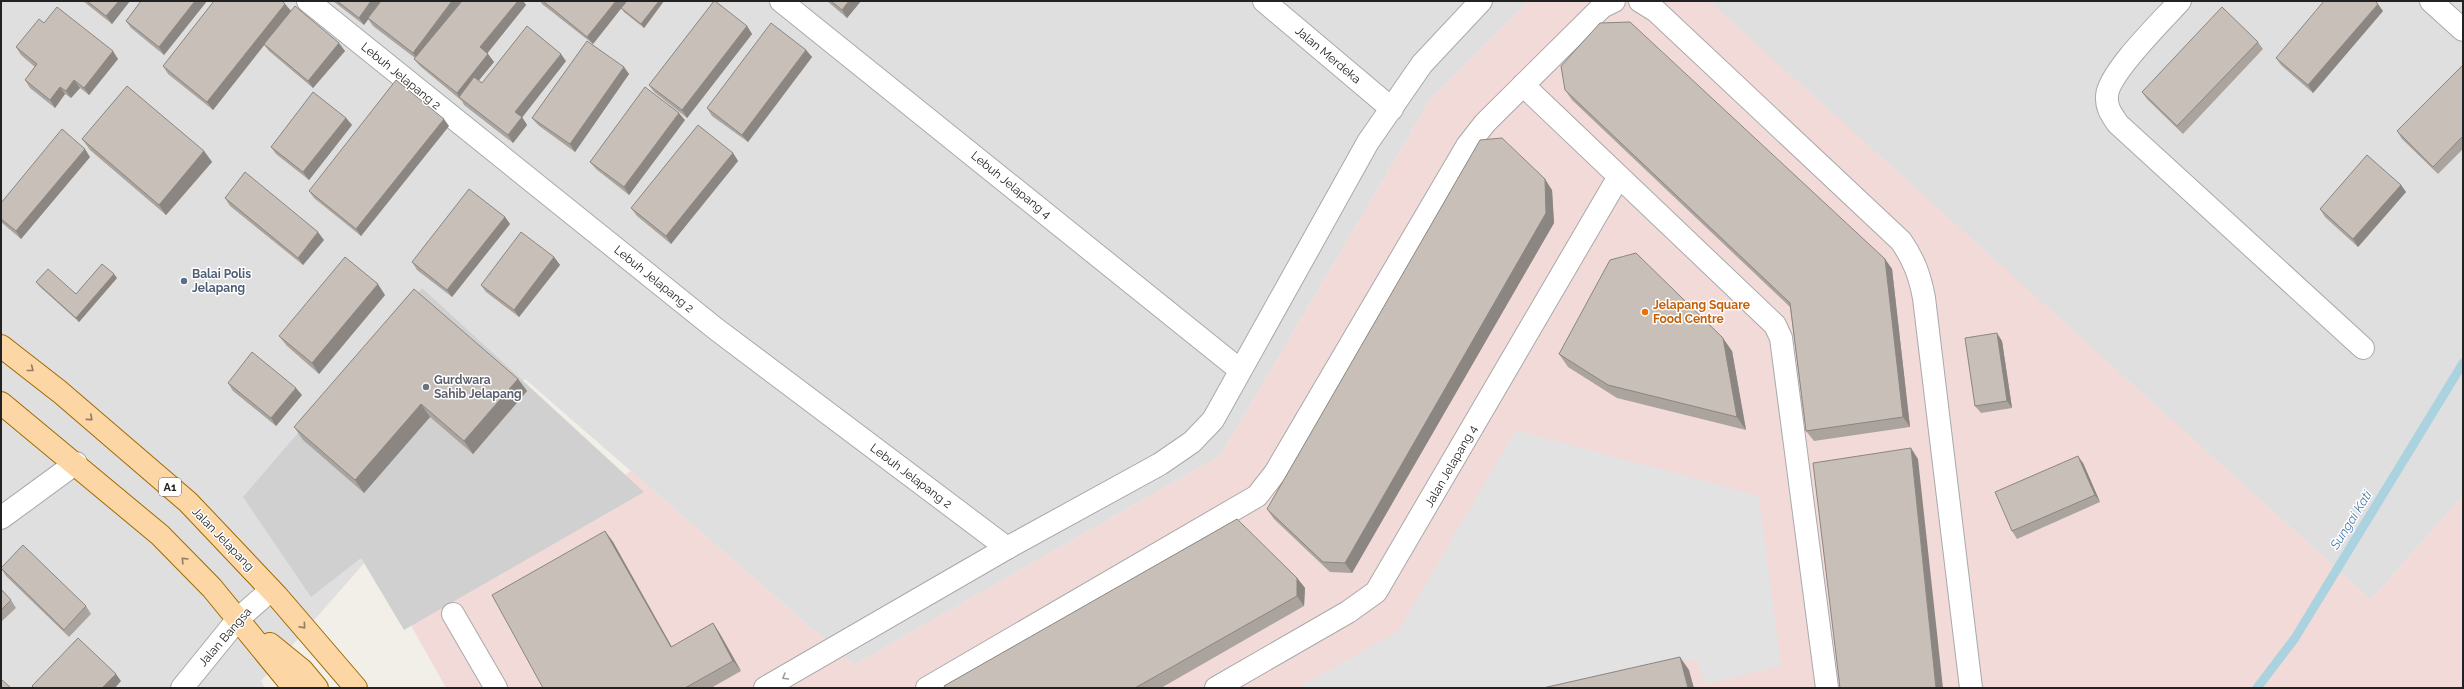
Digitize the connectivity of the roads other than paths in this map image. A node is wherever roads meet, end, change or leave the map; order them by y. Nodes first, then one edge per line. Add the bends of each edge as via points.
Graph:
1 (308, 1) edge
2 (781, 1) edge
3 (1264, 1) edge
4 (1481, 1) edge
5 (1614, 1) edge
6 (1640, 1) edge
7 (2180, 1) edge
8 (2431, 1) edge
9 (2463, 30) edge
10 (1523, 85) junction
11 (1392, 109) junction
12 (1618, 178) junction
13 (1, 346) edge
14 (2363, 348) dead end
15 (1240, 370) junction
16 (1, 403) edge
17 (76, 463) junction
18 (1, 518) edge
19 (1007, 548) junction
20 (271, 590) junction
21 (453, 614) dead end
22 (238, 619) junction
23 (182, 688) edge
24 (294, 688) edge
25 (317, 688) edge
26 (356, 688) edge
27 (496, 688) edge
28 (765, 688) edge
29 (927, 688) edge
30 (1216, 688) edge
31 (1827, 688) edge
32 (1971, 688) edge

1 - 19 street, Lebuh Jelapang 2 via 716,329
2 - 15 street, Lebuh Jelapang 4
3 - 11 street, Jalan Merdeka
4 - 11 street via 1422,64
5 - 10 street via 1602,7
6 - 32 street via 1656,11 1902,241 1913,257 1920,275 1924,298
7 - 14 street via 2112,78 2106,95 2108,109 2118,124
8 - 9 street
10 - 12 street
10 - 29 street via 1485,123 1467,146 1267,485 1257,496
11 - 15 street via 1368,142
12 - 30 street, Jalan Jelapang 4 via 1376,592 1353,609
12 - 31 street via 1764,314 1775,325 1781,338
13 -> 20 main road, Jalan Jelapang / A1 via 60,392 188,502
15 - 19 street via 1213,420 1192,442 1160,464
16 - 17 main road
17 - 18 street
22 -> 17 main road via 160,535
19 -> 28 street
20 - 22 street, Jalan Bangsa
20 -> 26 main road, Jalan Jelapang / A1
21 - 27 street
22 - 23 street, Jalan Bangsa
22 - 24 main road
22 - 25 main road via 302,670

